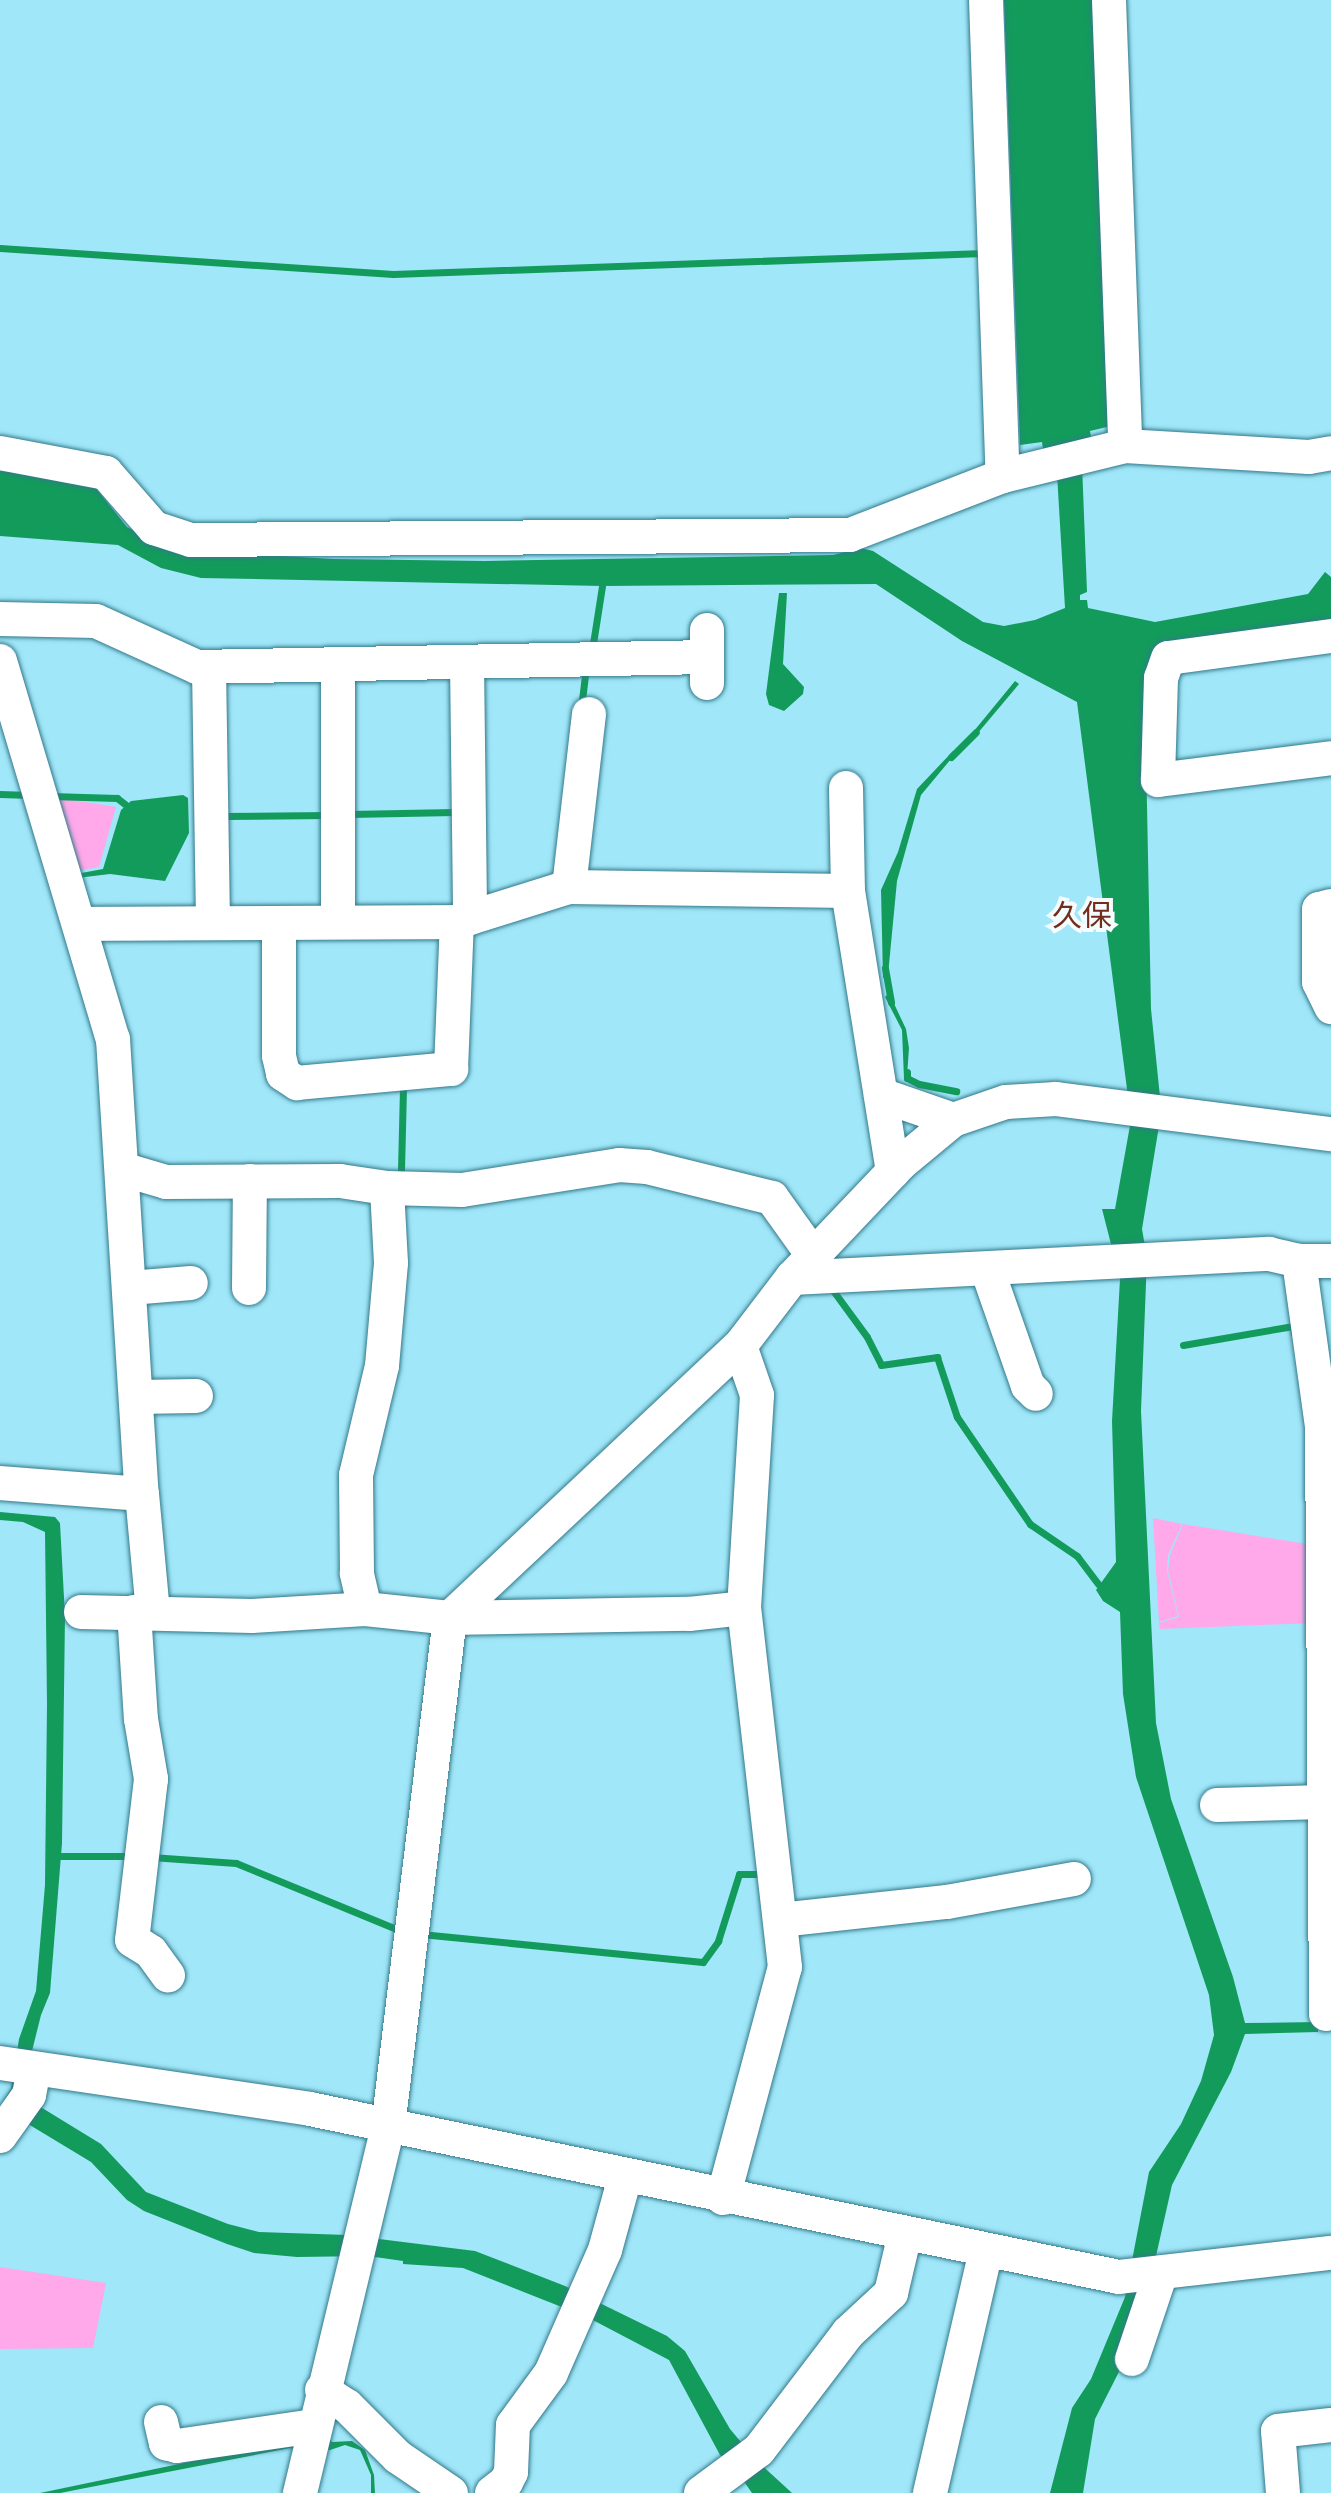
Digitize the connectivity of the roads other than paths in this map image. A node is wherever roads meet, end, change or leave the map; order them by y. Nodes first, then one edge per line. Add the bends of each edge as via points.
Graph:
1 (986, 0) edge
2 (1109, 0) edge
3 (1125, 446) junction
4 (0, 453) edge
5 (1331, 453) edge
6 (1003, 476) junction
7 (0, 619) edge
8 (1331, 636) edge
9 (707, 657) dead end
10 (0, 661) edge
11 (467, 662) junction
12 (338, 664) junction
13 (209, 667) junction
14 (589, 714) dead end
15 (1331, 758) edge
16 (846, 788) dead end
17 (569, 887) junction
18 (848, 891) junction
19 (1331, 906) edge
20 (463, 920) junction
21 (338, 922) junction
22 (213, 923) junction
23 (279, 923) junction
24 (80, 924) junction
25 (1331, 1007) edge
26 (881, 1095) junction
27 (953, 1120) junction
28 (1331, 1134) edge
29 (122, 1169) junction
30 (893, 1171) junction
31 (250, 1181) junction
32 (387, 1188) junction
33 (1315, 1261) edge
34 (803, 1268) junction
35 (987, 1269) junction
36 (191, 1283) dead end
37 (130, 1288) junction
38 (249, 1288) dead end
39 (740, 1346) junction
40 (1321, 1349) edge
41 (1036, 1394) dead end
42 (196, 1396) dead end
43 (136, 1397) junction
44 (0, 1483) edge
45 (142, 1494) junction
46 (744, 1608) junction
47 (365, 1609) junction
48 (81, 1612) dead end
49 (144, 1612) junction
50 (450, 1618) junction
51 (1324, 1802) junction
52 (1217, 1805) dead end
53 (1074, 1879) dead end
54 (780, 1920) junction
55 (168, 1975) dead end
56 (1326, 2014) dead end
57 (0, 2063) edge
58 (34, 2069) junction
59 (388, 2127) junction
60 (0, 2136) edge
61 (625, 2177) junction
62 (723, 2198) junction
63 (905, 2234) junction
64 (986, 2251) junction
65 (1331, 2253) edge
66 (1161, 2273) junction
67 (1132, 2359) dead end
68 (322, 2390) junction
69 (161, 2422) dead end
70 (1331, 2425) edge
71 (314, 2426) junction
72 (300, 2493) edge
73 (451, 2493) edge
74 (492, 2493) edge
75 (701, 2493) edge
76 (930, 2493) edge
77 (1283, 2493) edge

1 - 6 street
2 - 3 street
3 - 5 street via 1309,457
3 - 6 street
4 - 6 street via 106,473 154,528 191,540 850,535
7 - 13 street via 96,621 197,667
8 - 15 street via 1168,658 1161,678 1158,780
9 - 11 street
10 - 24 street
11 - 12 street
11 - 20 street
12 - 13 street
12 - 21 street
13 - 22 street
14 - 17 street
16 - 18 street
17 - 18 street via 771,903
17 - 20 street
18 - 26 street
19 - 25 street via 1319,909 1319,982
20 - 21 street
20 - 23 street via 451,1069 297,1083 283,1074 279,1056
21 - 23 street
22 - 23 street
22 - 24 street
24 - 29 street via 113,1039
26 - 27 street
26 - 30 street
27 - 28 street via 1006,1102 1056,1099
27 - 30 street
29 - 31 street via 166,1182
29 - 37 street
30 - 34 street
31 - 32 street via 340,1181
31 - 38 street
32 - 34 street via 462,1190 619,1165 647,1167 772,1198
32 - 47 street via 391,1263 382,1366 356,1475 357,1573
33 - 35 street via 1269,1254
33 - 40 street
34 - 35 street
34 - 39 street
35 - 41 street via 1028,1386
36 - 37 street
37 - 43 street
39 - 46 street via 757,1395
39 - 50 street
40 - 51 street
42 - 43 street
43 - 45 street
44 - 45 street
45 - 49 street
46 - 50 street via 689,1614
46 - 54 street
47 - 49 street via 252,1616
47 - 50 street
48 - 49 street
49 - 55 street via 141,1719 151,1779 132,1940 151,1952
50 - 59 street
51 - 52 street
51 - 56 street
53 - 54 street via 947,1902
54 - 62 street via 785,1967
57 - 58 street
58 - 59 street via 310,2109
58 - 60 street via 29,2095
59 - 61 street
59 - 68 street
61 - 62 street
61 - 74 street via 605,2250 551,2373 513,2425 511,2472
62 - 63 street
63 - 64 street
63 - 75 street via 891,2293 848,2333 808,2408
64 - 66 street via 1119,2277
64 - 76 street
65 - 66 street
66 - 67 street
68 - 71 street
68 - 73 street via 347,2406 398,2457
69 - 71 street via 166,2443 177,2446
70 - 77 street via 1278,2431
71 - 72 street

